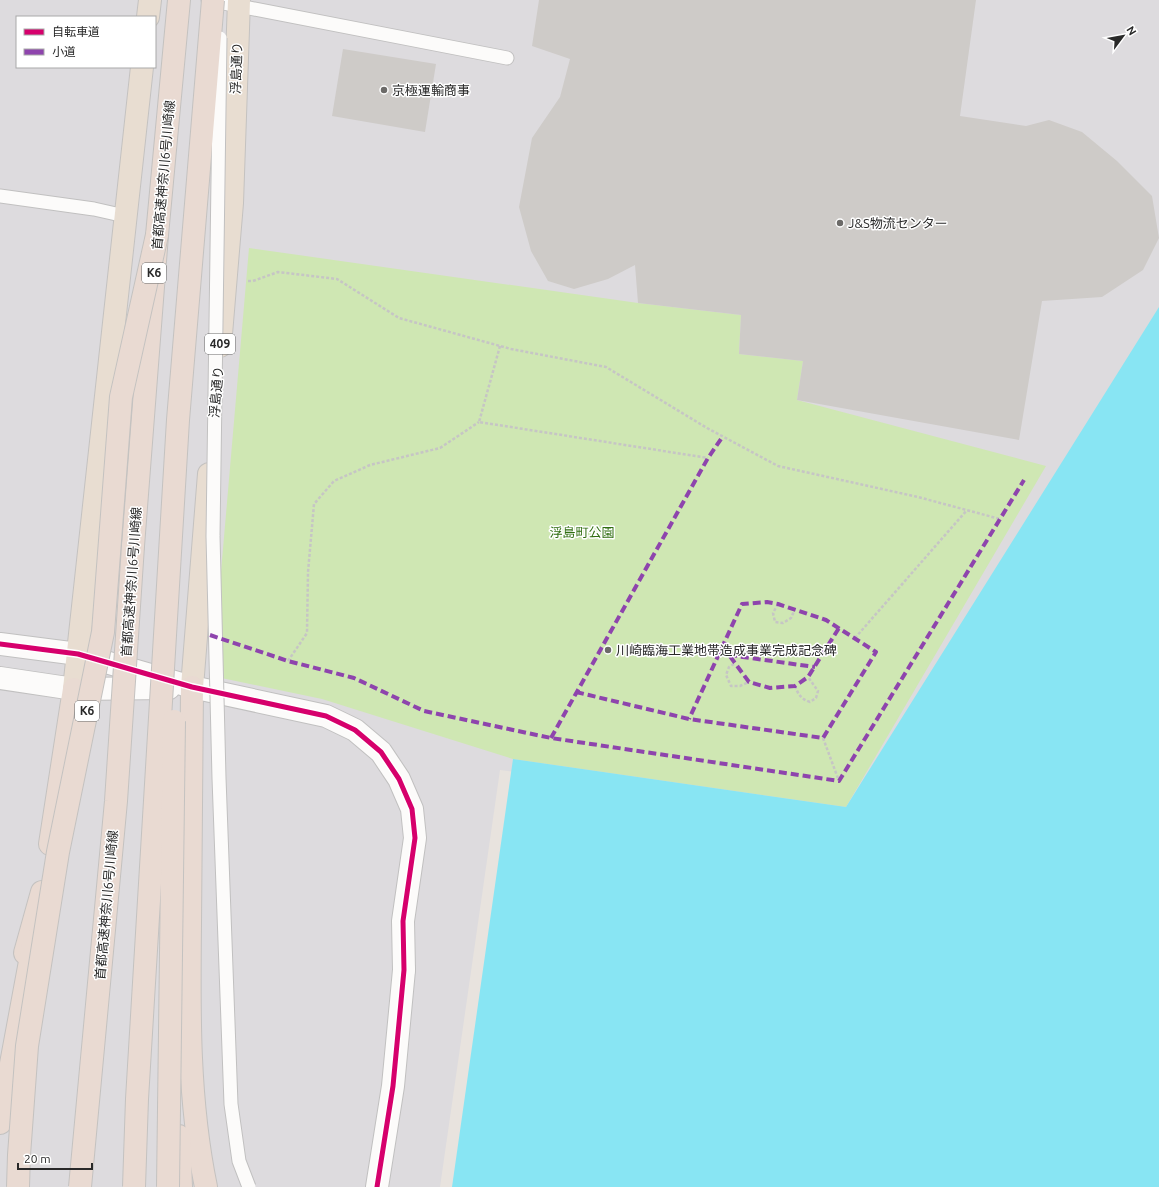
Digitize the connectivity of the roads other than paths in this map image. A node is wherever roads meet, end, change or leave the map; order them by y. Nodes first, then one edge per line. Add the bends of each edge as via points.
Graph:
1 (150, 0) edge
2 (179, 0) edge
3 (208, 0) edge
4 (213, 0) edge
5 (232, 2) edge
6 (148, 16) edge
7 (507, 58) dead end
8 (142, 68) edge
9 (0, 196) edge
10 (125, 216) junction
11 (157, 235) junction
12 (178, 420) junction
13 (0, 644) edge
14 (78, 654) junction
15 (0, 678) edge
16 (192, 687) junction
17 (74, 689) junction
18 (42, 892) junction
19 (189, 973) junction
20 (0, 1044) edge
21 (0, 1123) edge
22 (18, 1187) edge
23 (80, 1187) edge
24 (134, 1187) edge
25 (168, 1187) edge
26 (180, 1187) edge
27 (206, 1187) edge
28 (249, 1187) edge
29 (377, 1187) edge

1 - 6 highway
2 - 11 highway, 首都高速神奈川6号川崎線 / K6
3 - 5 lane
4 - 12 highway, bridge
5 - 7 lane
5 - 16 highway, 浮島通り / 409 via 232,203
5 - 28 lane, bridge via 213,536 231,1104 238,1161
8 - 10 highway
9 - 10 lane via 94,209
10 - 14 highway
11 - 22 highway, K6, bridge via 121,397 103,632 58,852 27,1046
11 - 23 highway, 首都高速神奈川6号川崎線 / K6, bridge via 116,801
12 - 24 highway, bridge via 137,1099
12 - 25 highway, bridge
13 - 14 street
14 - 16 street
14 - 17 highway
15 - 17 street
16 - 17 street
16 - 19 highway
16 - 29 street via 326,716 355,730 381,752 400,779 412,809 415,838 403,921 404,970 393,1086
17 - 18 highway
18 - 20 highway
18 - 21 highway
19 - 26 highway via 179,1098
19 - 27 highway via 194,1110

